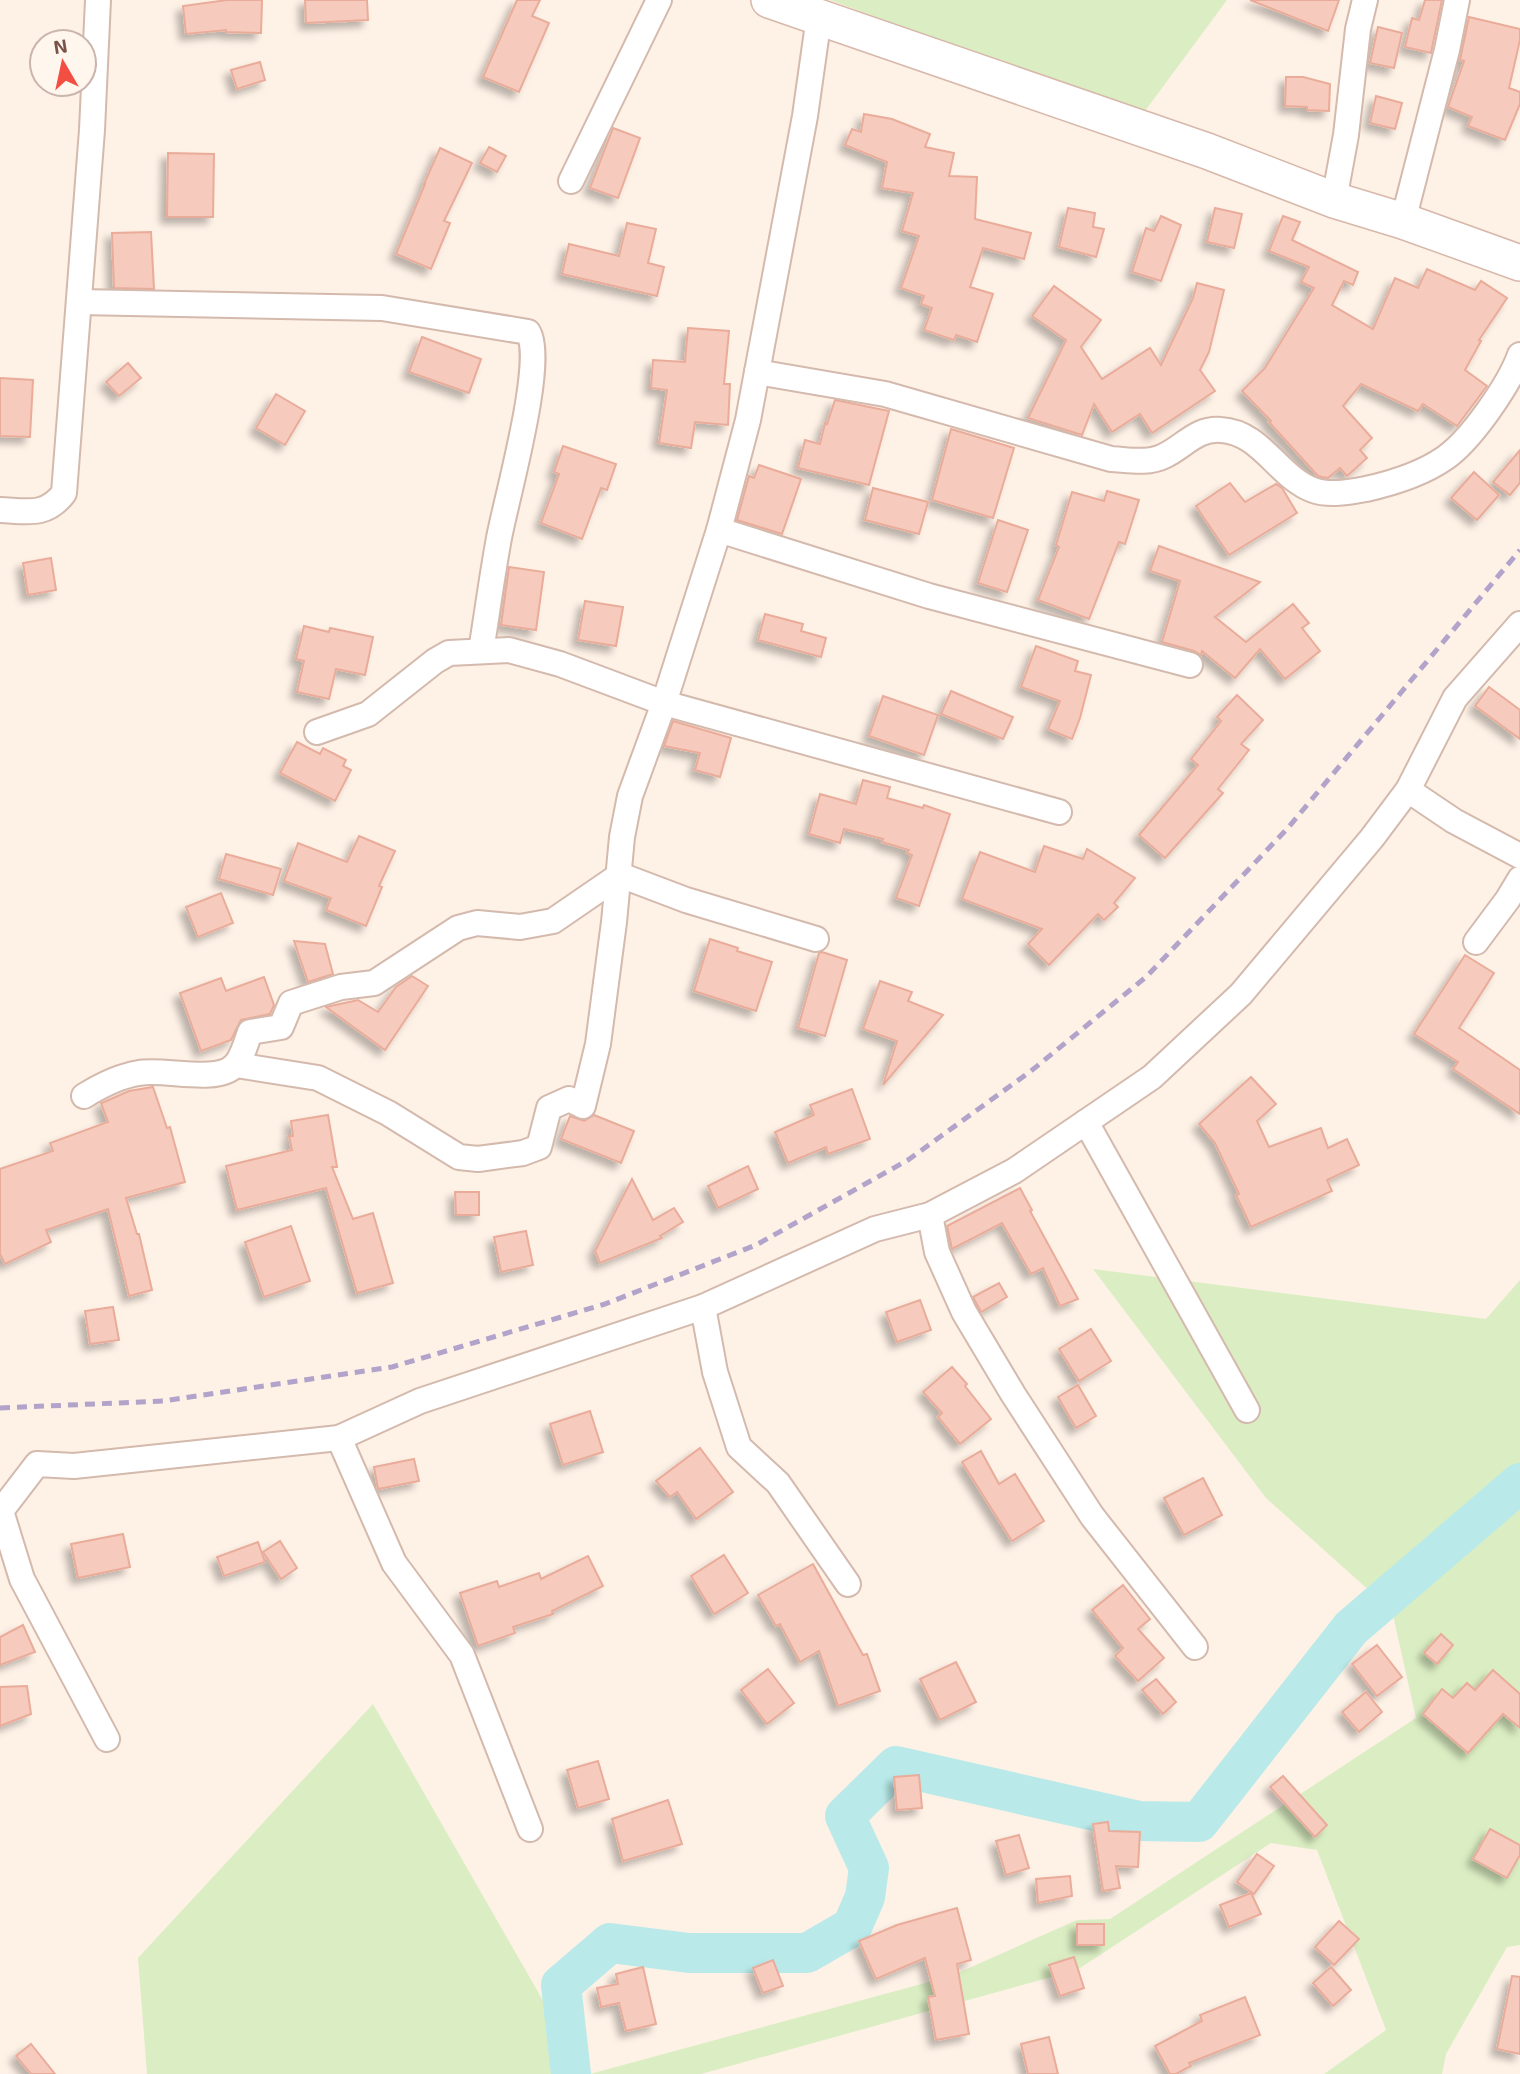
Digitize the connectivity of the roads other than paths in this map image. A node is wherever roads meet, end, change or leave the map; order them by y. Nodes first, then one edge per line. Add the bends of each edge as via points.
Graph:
1 (98, 0) edge
2 (659, 0) edge
3 (769, 0) edge
4 (1365, 0) edge
5 (1457, 0) edge
6 (819, 17) junction
7 (571, 181) dead end
8 (1334, 200) junction
9 (1403, 221) junction
10 (1520, 263) edge
11 (79, 302) junction
12 (1520, 355) edge
13 (757, 372) junction
14 (0, 510) edge
15 (719, 530) junction
16 (1520, 624) edge
17 (481, 651) junction
18 (1189, 665) dead end
19 (664, 703) junction
20 (317, 732) dead end
21 (1408, 790) junction
22 (1059, 812) dead end
23 (1520, 856) edge
24 (620, 875) junction
25 (1520, 879) edge
26 (816, 939) dead end
27 (1476, 943) dead end
28 (236, 1065) junction
29 (84, 1096) dead end
30 (1086, 1122) junction
31 (930, 1215) junction
32 (703, 1307) junction
33 (1247, 1410) dead end
34 (339, 1438) junction
35 (848, 1584) dead end
36 (1195, 1647) dead end
37 (107, 1739) dead end
38 (530, 1829) dead end

1 - 11 street
2 - 7 street
3 - 6 street
4 - 8 street
5 - 9 street
6 - 8 street via 1207,151
6 - 13 street
8 - 9 street
9 - 10 street
11 - 14 street via 64,494 43,511
11 - 17 street via 382,308 528,332 533,349 529,396
12 - 13 street via 1509,381 1468,436 1445,458 1398,481 1328,493 1295,479 1248,437 1223,430 1203,430 1163,456 1142,461 1111,459 885,394
13 - 15 street
15 - 18 street via 929,596
15 - 19 street
16 - 21 street via 1455,698
17 - 19 street via 509,650 560,664
17 - 20 street via 450,653 368,715
19 - 22 street
19 - 24 street via 630,796
21 - 23 street
21 - 30 street via 1241,994 1153,1077
24 - 26 street
24 - 28 street via 553,921 520,927 477,923 457,928 374,982 291,1003 281,1027 250,1032
24 - 28 street via 598,1044 583,1106 569,1099 549,1108 539,1147 478,1159 459,1157 388,1112 318,1078
25 - 27 street
28 - 29 street via 213,1075 139,1072
30 - 31 street via 1014,1171
30 - 33 street
31 - 32 street via 875,1229
31 - 36 street via 937,1252 964,1312 1013,1394 1092,1516
32 - 34 street via 420,1401
32 - 35 street via 715,1372 739,1447 778,1482
34 - 37 street via 74,1466 37,1464 30,1473 1,1511 22,1579
34 - 38 street via 394,1563 462,1655

